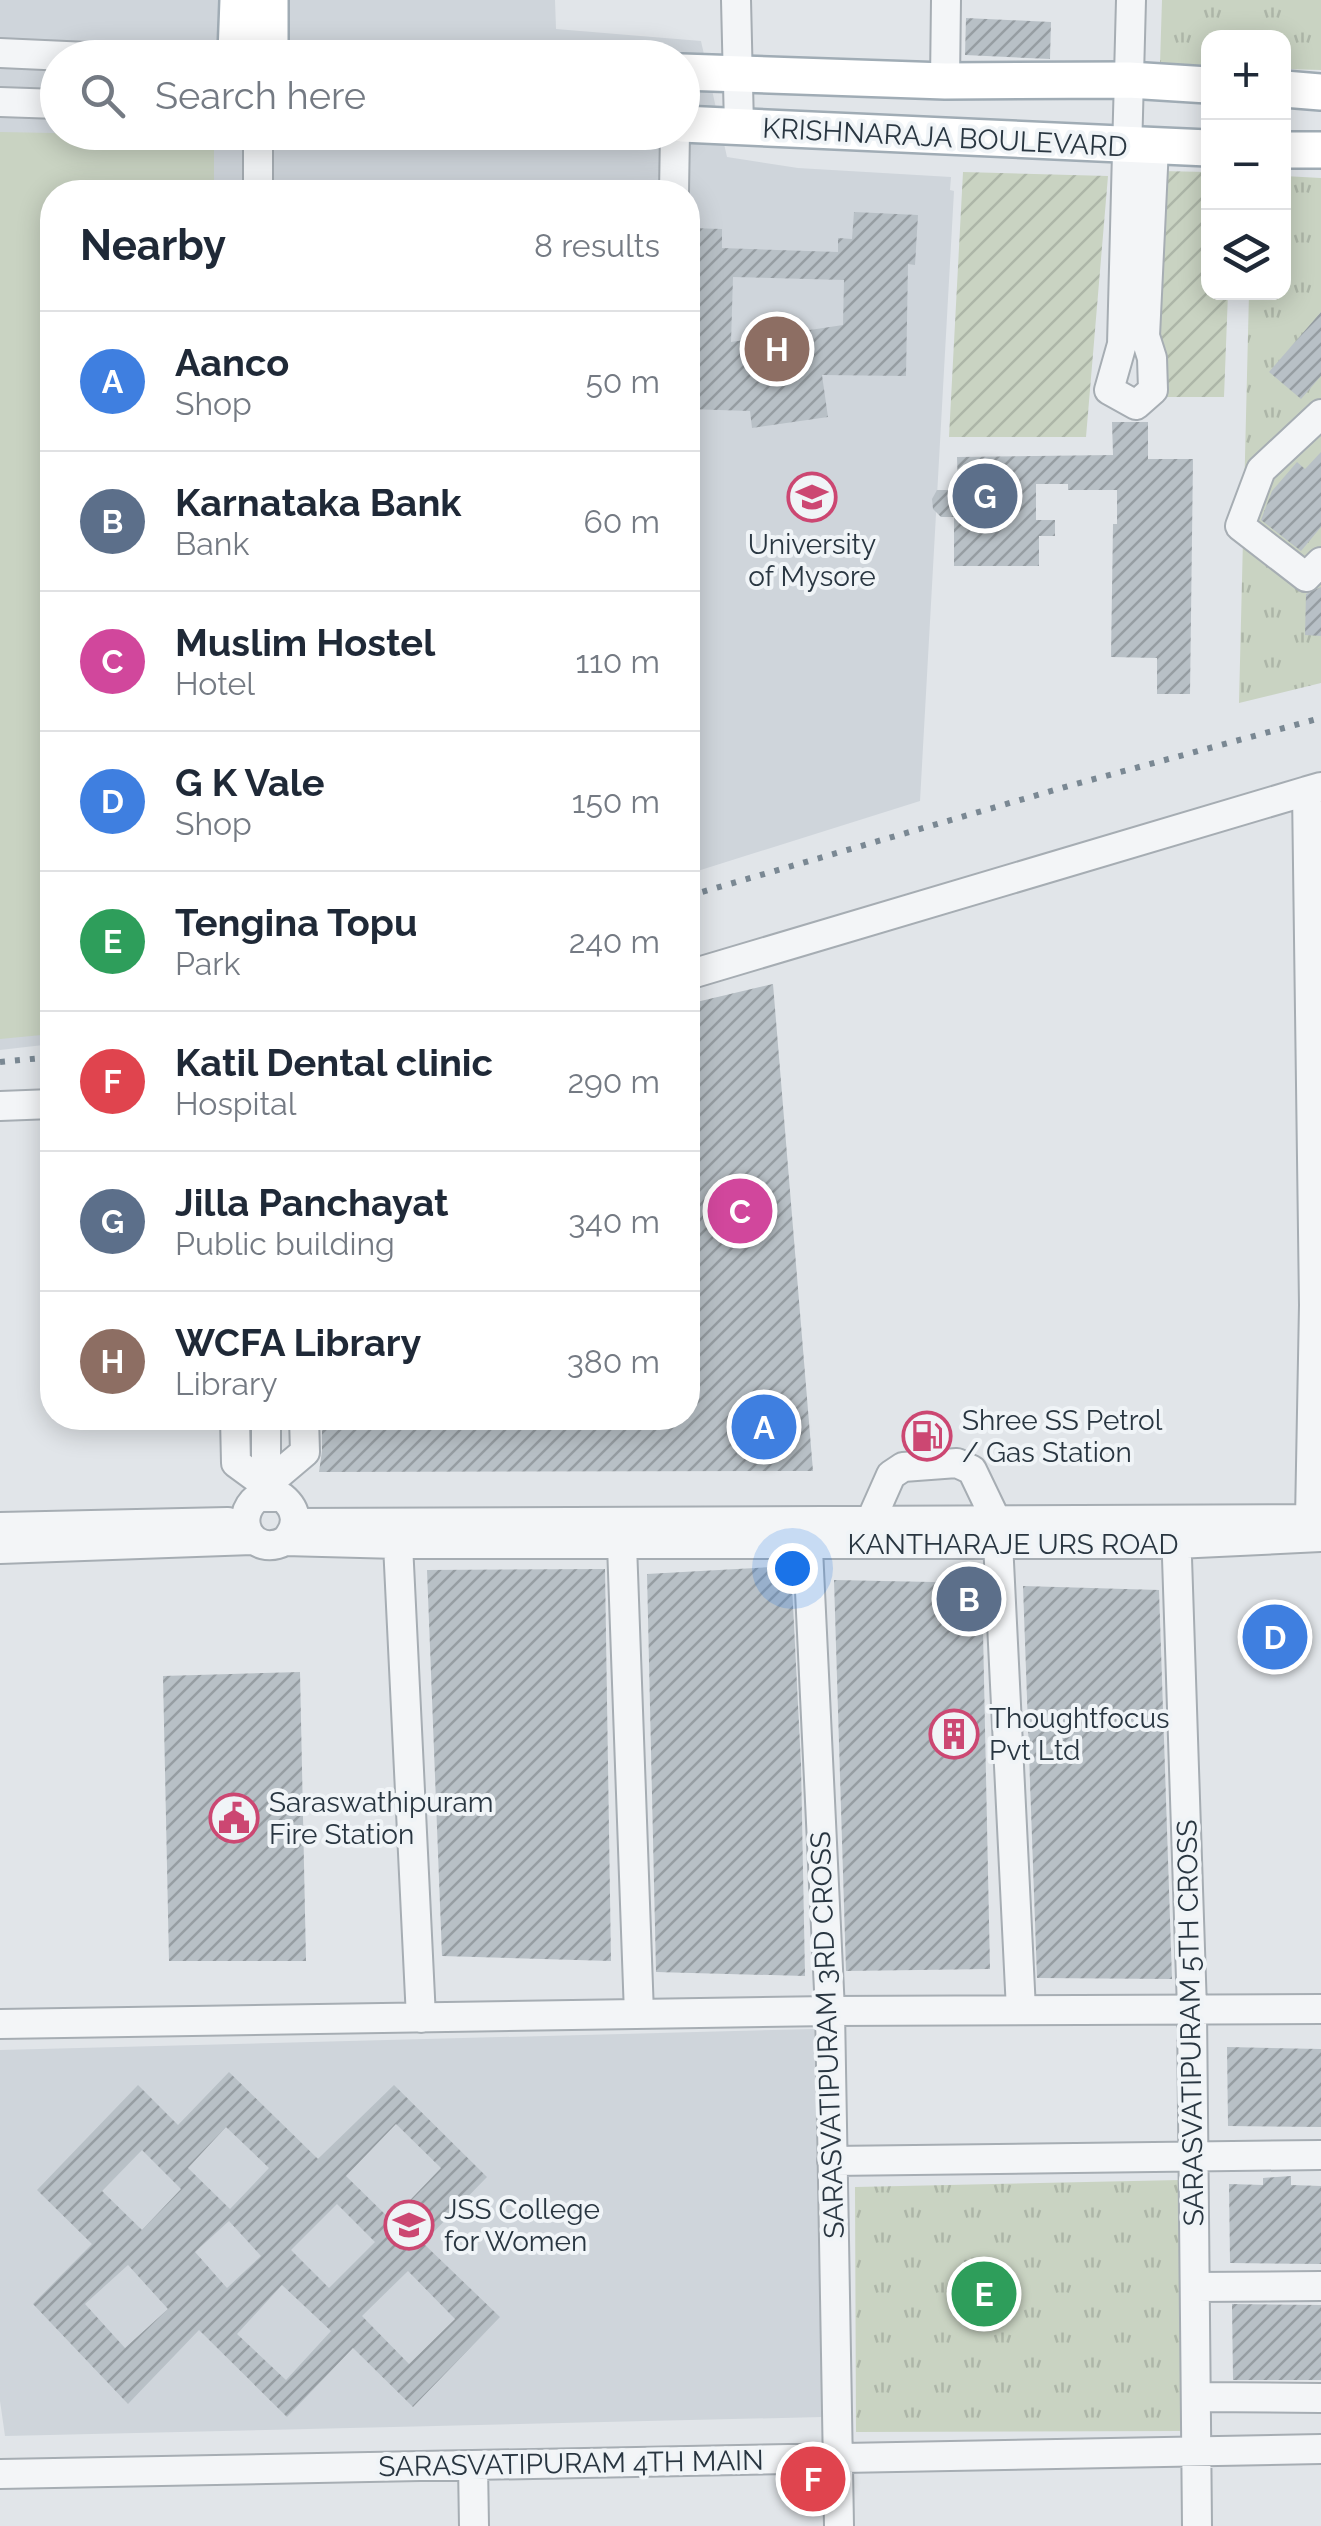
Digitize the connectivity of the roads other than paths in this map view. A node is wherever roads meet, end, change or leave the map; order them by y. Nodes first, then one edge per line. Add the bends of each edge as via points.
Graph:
1 (238, 0) edge
2 (270, 0) edge
3 (736, 0) edge
4 (946, 0) edge
5 (1131, 0) edge
6 (250, 40) edge
7 (258, 40) edge
8 (0, 53) edge
9 (40, 55) edge
10 (700, 72) edge
11 (738, 73) junction
12 (1129, 80) junction
13 (945, 81) junction
14 (1201, 85) edge
15 (1291, 90) edge
16 (1321, 92) edge
17 (0, 102) edge
18 (40, 103) edge
19 (700, 125) edge
20 (739, 126) junction
21 (1141, 147) junction
22 (1201, 148) edge
23 (258, 150) edge
24 (675, 150) edge
25 (1291, 150) edge
26 (1321, 150) edge
27 (258, 179) edge
28 (674, 180) edge
29 (1321, 414) edge
30 (1321, 562) edge
31 (1314, 789) edge
32 (1315, 933) edge
33 (700, 971) edge
34 (40, 1104) edge
35 (0, 1106) edge
36 (1318, 1305) edge
37 (235, 1430) edge
38 (266, 1430) edge
39 (304, 1430) edge
40 (266, 1490) junction
41 (871, 1520) junction
42 (1317, 1525) edge
43 (0, 1527) edge
44 (248, 1530) junction
45 (997, 1531) junction
46 (290, 1532) junction
47 (807, 1532) junction
48 (1176, 1532) junction
49 (398, 1544) junction
50 (622, 1545) junction
51 (0, 1549) edge
52 (1192, 2009) junction
53 (1021, 2010) junction
54 (1321, 2010) edge
55 (830, 2011) junction
56 (639, 2014) junction
57 (421, 2018) junction
58 (0, 2024) edge
59 (1321, 2155) edge
60 (1193, 2156) junction
61 (832, 2161) junction
62 (1321, 2286) edge
63 (1195, 2287) junction
64 (1196, 2397) junction
65 (1321, 2398) edge
66 (1321, 2449) edge
67 (1196, 2451) junction
68 (838, 2458) junction
69 (473, 2465) junction
70 (0, 2474) edge
71 (474, 2526) edge
72 (839, 2526) edge
73 (1198, 2526) edge

1 - 6 main road
2 - 7 main road
3 - 11 street
4 - 13 street
5 - 12 street
8 - 9 street
10 - 11 main road, KRISHNARAJA BOULEVARD
11 - 13 main road, KRISHNARAJA BOULEVARD
11 - 20 street
12 - 13 main road, KRISHNARAJA BOULEVARD
12 - 14 main road, KRISHNARAJA BOULEVARD
12 - 21 street
15 - 16 main road
17 - 18 street
19 - 20 main road, KRISHNARAJA BOULEVARD
20 - 21 main road, KRISHNARAJA BOULEVARD
21 - 21 street via 1144,336 1153,390 1136,406 1109,390 1122,344
21 - 22 main road, KRISHNARAJA BOULEVARD
23 - 27 street
24 - 28 street
25 - 26 main road
29 - 30 street via 1262,470 1240,526 1306,577
31 - 32 street
31 - 33 street
32 - 36 street
34 - 35 street
36 - 42 street
37 - 40 street via 236,1463
38 - 40 street
39 - 40 street via 305,1452
40 - 44 street via 251,1502
40 - 46 street via 288,1502
41 - 45 street, KANTHARAJE URS ROAD
41 - 45 street via 891,1475 903,1467 957,1463 972,1470
41 - 47 street, KANTHARAJE URS ROAD
42 - 48 street, KANTHARAJE URS ROAD
43 - 44 street
44 - 46 street via 268,1546
44 - 51 street
45 - 47 street, KANTHARAJE URS ROAD
45 - 48 street, KANTHARAJE URS ROAD
45 - 53 street
46 - 47 street, KANTHARAJE URS ROAD
46 - 49 street, KANTHARAJE URS ROAD
47 - 50 street, KANTHARAJE URS ROAD
47 - 55 street, SARASVATIPURAM 3RD CROSS
48 - 52 street, SARASVATIPURAM 5TH CROSS
49 - 50 street, KANTHARAJE URS ROAD
49 - 57 street
50 - 56 street
52 - 53 street
52 - 54 street
52 - 60 street, SARASVATIPURAM 5TH CROSS
53 - 55 street
55 - 56 street
55 - 61 street, SARASVATIPURAM 3RD CROSS
56 - 57 street
57 - 58 street
59 - 60 street
60 - 61 street
60 - 63 street, SARASVATIPURAM 5TH CROSS
61 - 68 street, SARASVATIPURAM 3RD CROSS
62 - 63 street
63 - 64 street, SARASVATIPURAM 5TH CROSS
64 - 65 street
64 - 67 street, SARASVATIPURAM 5TH CROSS
66 - 67 street, SARASVATIPURAM 4TH MAIN
67 - 68 street, SARASVATIPURAM 4TH MAIN
67 - 73 street, SARASVATIPURAM 5TH CROSS
68 - 69 street, SARASVATIPURAM 4TH MAIN
68 - 72 street, SARASVATIPURAM 3RD CROSS
69 - 70 street, SARASVATIPURAM 4TH MAIN
69 - 71 street

